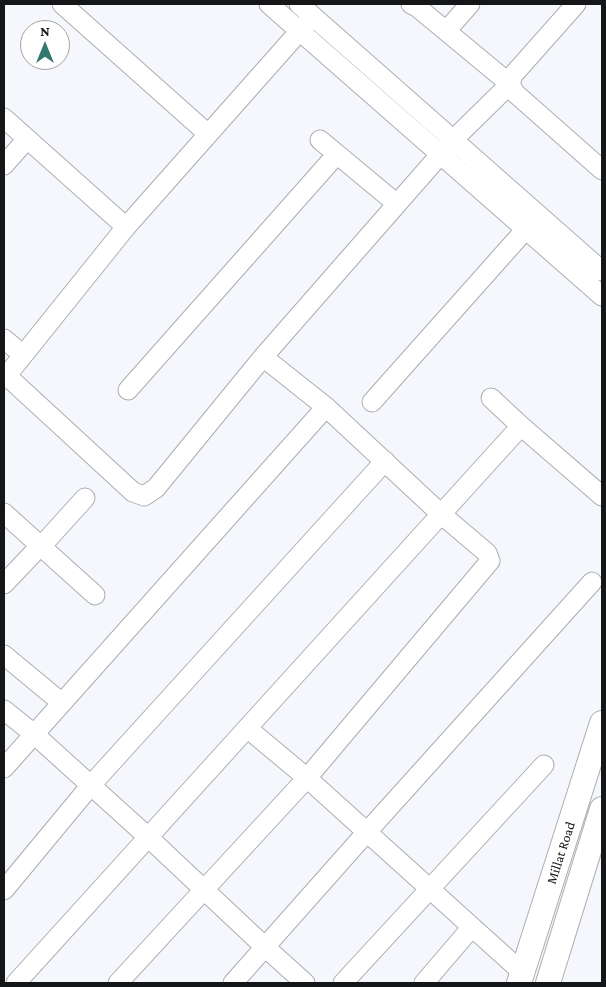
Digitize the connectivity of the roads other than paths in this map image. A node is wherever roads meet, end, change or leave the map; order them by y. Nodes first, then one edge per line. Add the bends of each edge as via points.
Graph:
1 (62, 4) edge
2 (270, 4) edge
3 (411, 4) edge
4 (470, 4) edge
5 (576, 4) edge
6 (306, 10) edge
7 (299, 30) junction
8 (446, 31) junction
9 (510, 84) junction
10 (4, 118) edge
11 (208, 134) junction
12 (27, 139) junction
13 (320, 140) dead end
14 (454, 140) junction
15 (337, 154) junction
16 (441, 154) junction
17 (4, 165) edge
18 (602, 170) edge
19 (397, 204) junction
20 (532, 222) junction
21 (126, 227) junction
22 (602, 271) edge
23 (602, 296) edge
24 (4, 339) edge
25 (22, 354) junction
26 (263, 357) junction
27 (5, 378) edge
28 (128, 390) dead end
29 (492, 398) dead end
30 (372, 402) dead end
31 (326, 407) junction
32 (521, 426) junction
33 (385, 461) junction
34 (602, 496) edge
35 (85, 498) dead end
36 (4, 513) edge
37 (442, 515) junction
38 (43, 544) junction
39 (592, 582) dead end
40 (4, 584) edge
41 (95, 595) dead end
42 (4, 655) edge
43 (62, 703) junction
44 (4, 710) edge
45 (602, 723) edge
46 (248, 728) junction
47 (34, 734) junction
48 (544, 765) dead end
49 (4, 768) edge
50 (307, 778) junction
51 (91, 785) junction
52 (602, 809) edge
53 (366, 833) junction
54 (148, 837) junction
55 (429, 889) junction
56 (4, 890) edge
57 (204, 890) junction
58 (472, 927) junction
59 (265, 948) junction
60 (521, 978) edge
61 (16, 983) edge
62 (118, 983) edge
63 (233, 983) edge
64 (305, 983) edge
65 (342, 983) edge
66 (424, 983) edge
67 (548, 983) edge

1 - 11 street
2 - 7 street
3 - 8 street
4 - 8 street
5 - 9 street via 513,75
6 - 7 street
6 - 14 street
7 - 11 street
7 - 16 street
8 - 9 street
9 - 14 street
9 - 18 street via 515,93
10 - 12 street
11 - 21 street
12 - 17 street
12 - 21 street
13 - 15 street
14 - 16 street
14 - 20 street
15 - 19 street
15 - 28 street
16 - 19 street
16 - 20 street
19 - 26 street
20 - 22 street
20 - 23 street
20 - 30 street
21 - 25 street
24 - 25 street
25 - 27 street
26 - 27 street via 156,488 144,496 133,492
26 - 31 street
29 - 32 street
31 - 33 street
31 - 43 street
32 - 34 street
32 - 37 street
33 - 37 street
33 - 51 street
35 - 38 street
36 - 38 street
37 - 46 street
37 - 50 street via 489,556 489,564
38 - 40 street
38 - 41 street
39 - 53 street
42 - 43 street
43 - 47 street
44 - 47 street
45 - 60 main road, Millat Road
46 - 50 street
46 - 54 street
47 - 49 street
47 - 51 street
48 - 55 street
50 - 53 street
50 - 57 street
51 - 54 street
51 - 56 street
52 - 67 main road, Millat Road
53 - 55 street
53 - 59 street
54 - 57 street
54 - 61 street
55 - 58 street
55 - 65 street
57 - 59 street
57 - 62 street
58 - 60 street
58 - 66 street
59 - 63 street
59 - 64 street

